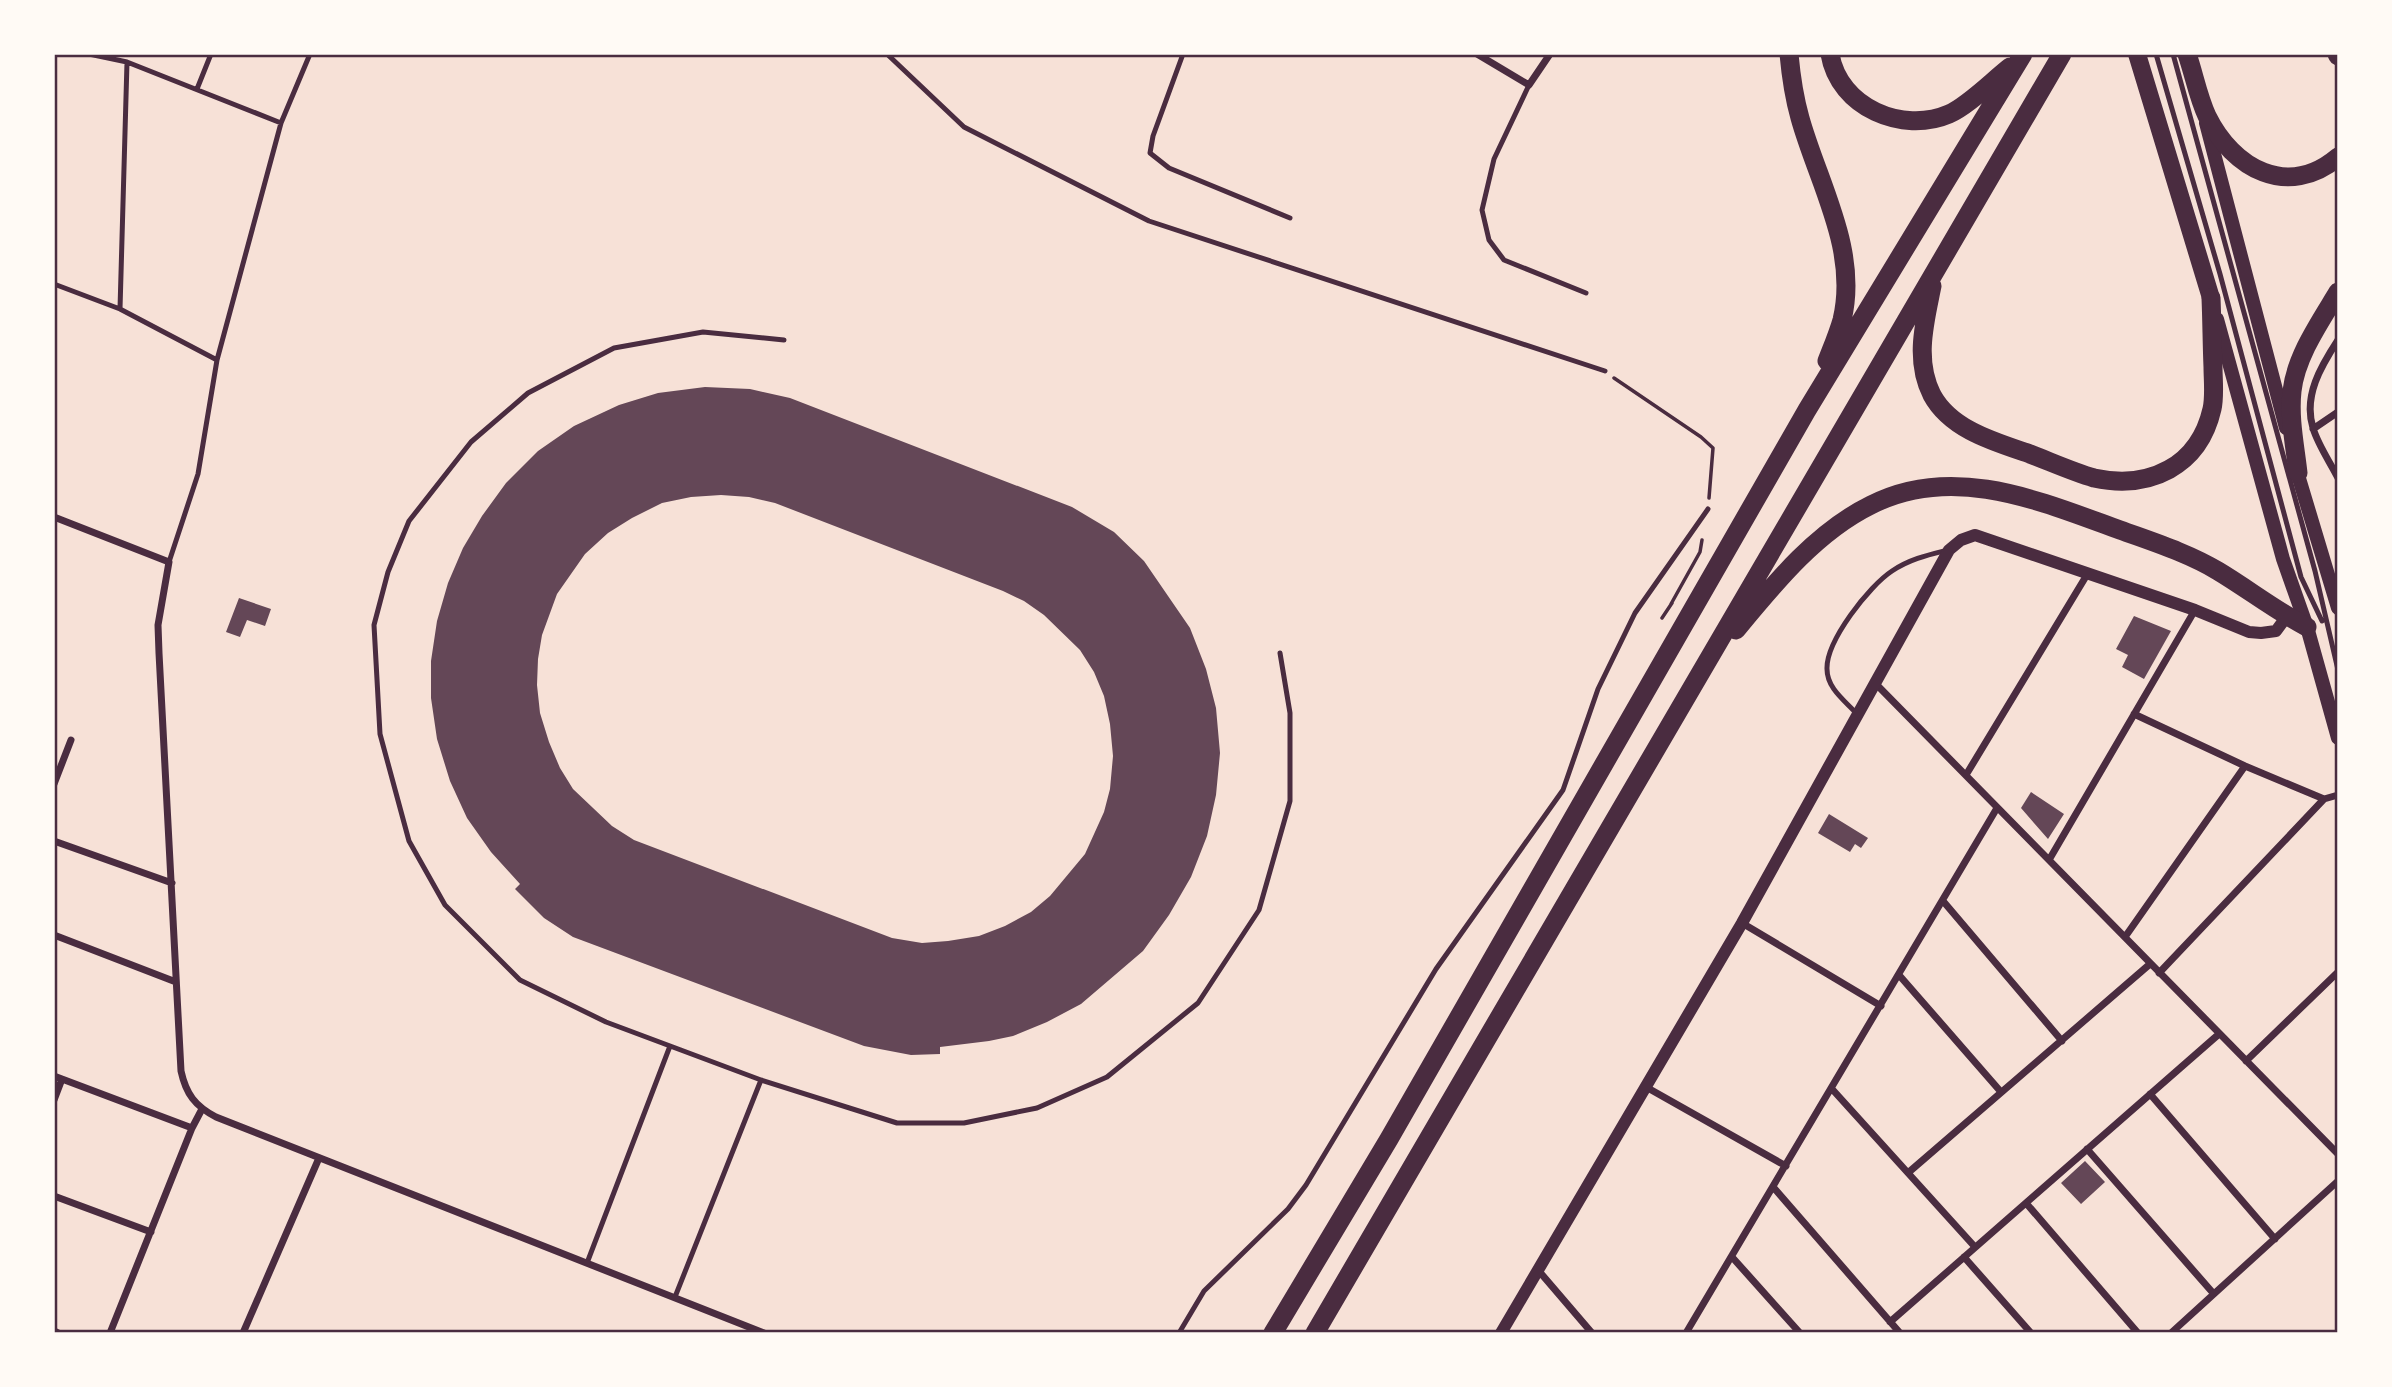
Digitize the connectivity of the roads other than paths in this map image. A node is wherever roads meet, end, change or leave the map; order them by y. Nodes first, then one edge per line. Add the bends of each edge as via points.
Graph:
1 (89, 54) edge
2 (211, 54) edge
3 (310, 54) edge
4 (887, 54) edge
5 (1183, 54) edge
6 (1477, 54) edge
7 (1550, 54) edge
8 (1789, 54) edge
9 (1830, 54) edge
10 (2062, 54) edge
11 (2137, 54) edge
12 (2156, 54) edge
13 (2173, 54) edge
14 (2187, 54) edge
15 (2022, 56) edge
16 (127, 62) junction
17 (1529, 85) junction
18 (197, 89) junction
19 (281, 123) junction
20 (2338, 157) edge
21 (1290, 218) dead end
22 (1935, 271) junction
23 (54, 284) edge
24 (2338, 292) edge
25 (1586, 293) dead end
26 (2211, 298) junction
27 (120, 309) junction
28 (784, 340) dead end
29 (2338, 340) edge
30 (217, 360) junction
31 (1605, 371) road end
32 (1807, 410) junction
33 (2338, 412) edge
34 (2313, 429) junction
35 (2298, 473) junction
36 (2338, 478) edge
37 (1708, 509) road end
38 (54, 517) edge
39 (1950, 550) junction
40 (169, 562) junction
41 (2088, 573) junction
42 (2338, 608) edge
43 (2196, 610) junction
44 (2287, 616) junction
45 (2317, 629) junction
46 (1280, 653) dead end
47 (2338, 670) edge
48 (1702, 671) junction
49 (1876, 684) junction
50 (2134, 714) junction
51 (1858, 715) junction
52 (2338, 738) edge
53 (71, 740) dead end
54 (2245, 766) junction
55 (1966, 775) junction
56 (54, 784) edge
57 (2338, 795) edge
58 (2324, 799) junction
59 (1997, 808) junction
60 (54, 841) edge
61 (2049, 860) junction
62 (172, 883) junction
63 (1943, 901) junction
64 (1742, 923) junction
65 (54, 935) edge
66 (2125, 937) junction
67 (2150, 964) junction
68 (2338, 972) edge
69 (2159, 973) junction
70 (1899, 975) junction
71 (176, 982) junction
72 (1881, 1006) junction
73 (2219, 1034) junction
74 (2062, 1041) junction
75 (670, 1046) junction
76 (2246, 1060) junction
77 (58, 1077) edge
78 (761, 1080) junction
79 (1646, 1087) junction
80 (1832, 1088) junction
81 (2001, 1092) junction
82 (2150, 1094) junction
83 (54, 1100) edge
84 (202, 1110) junction
85 (192, 1128) junction
86 (2087, 1149) junction
87 (2338, 1154) edge
88 (319, 1158) junction
89 (1786, 1166) junction
90 (1909, 1172) junction
91 (2338, 1181) edge
92 (1774, 1188) junction
93 (54, 1196) edge
94 (2026, 1203) junction
95 (150, 1232) junction
96 (2275, 1239) junction
97 (1975, 1247) junction
98 (1964, 1257) junction
99 (1732, 1258) junction
100 (587, 1263) junction
101 (1538, 1270) junction
102 (2213, 1293) junction
103 (675, 1297) junction
104 (1890, 1322) junction
105 (110, 1333) edge
106 (243, 1333) edge
107 (764, 1333) edge
108 (1179, 1333) edge
109 (1273, 1333) edge
110 (1315, 1333) edge
111 (1501, 1333) edge
112 (1592, 1333) edge
113 (1686, 1333) edge
114 (1800, 1333) edge
115 (1900, 1333) edge
116 (2031, 1333) edge
117 (2138, 1333) edge
118 (2171, 1333) edge

1 - 16 lane
2 - 18 lane
3 - 19 lane
4 - 31 lane via 964,127 1149,221
5 - 21 lane via 1150,153 1169,168
6 - 17 street
7 - 17 street
8 - 32 highway via 1800,118 1839,231 1844,262 1842,319
9 - 15 highway via 1856,100 1878,114 1902,121 1950,113
10 - 22 highway
11 - 26 main road
12 - 45 lane
13 - 45 lane via 2315,572
14 - 20 highway via 2207,115 2220,138 2246,163 2284,178 2305,176
14 - 35 main road
15 - 32 highway
16 - 18 lane
16 - 27 lane
17 - 25 lane via 1494,159 1482,210 1489,240 1504,260
18 - 19 lane
19 - 30 lane
22 - 26 highway via 1922,355 1932,395 1942,408 1976,434 2093,477 2117,481 2159,476 2178,465 2195,448 2206,427 2213,407
22 - 48 highway
23 - 27 lane
24 - 35 highway via 2310,341 2292,389
26 - 45 main road via 2283,559
27 - 30 lane
28 - 75 lane via 702,332 614,348 528,393 471,442 409,521 388,572 374,625 380,734 405,835 445,905 520,980 606,1022
29 - 34 street via 2312,390
30 - 40 lane via 198,474
32 - 109 highway
33 - 34 street
34 - 36 street
35 - 42 main road
37 - 108 lane via 1635,614 1598,689 1563,790 1436,969 1306,1185 1288,1209 1204,1291
38 - 40 street
39 - 41 street via 1975,535
39 - 49 street
39 - 51 lane via 1913,559 1890,572 1833,641 1827,668 1832,688
40 - 62 street via 158,625
41 - 43 street
41 - 55 street
43 - 44 street via 2261,633 2276,631
43 - 50 street
44 - 45 highway
44 - 48 highway via 2185,554 2031,498 1941,485 1909,490 1870,505 1836,527 1770,590
45 - 47 lane
45 - 52 main road
46 - 78 lane via 1290,713 1290,801 1259,910 1198,1003 1107,1077 1037,1108 964,1123 897,1124
48 - 110 highway
49 - 51 street
49 - 55 street
50 - 54 street
50 - 61 street
51 - 64 street
53 - 56 street
54 - 58 street
54 - 66 street
55 - 59 street
57 - 58 street
58 - 69 street
59 - 61 street
59 - 63 street
60 - 62 street
61 - 66 street
62 - 71 street
63 - 70 street
63 - 74 street
64 - 72 street
64 - 79 street
65 - 71 street
66 - 67 street
67 - 69 street
67 - 74 street
68 - 76 street
69 - 73 street
70 - 72 street
70 - 81 street
71 - 84 street via 184,1086
72 - 80 street
73 - 76 street
73 - 82 street
74 - 81 street
75 - 78 lane
75 - 100 lane
76 - 87 street
77 - 83 street
77 - 85 street
78 - 103 lane
79 - 89 street
79 - 101 street
80 - 89 street
80 - 90 street
81 - 90 street
82 - 86 street
82 - 96 street
84 - 85 street
84 - 88 street
85 - 95 street
86 - 94 street
86 - 102 street
88 - 100 street
88 - 106 street
89 - 92 street
90 - 97 street
91 - 96 street
92 - 99 street
92 - 104 street
93 - 95 street
94 - 97 street
94 - 117 street
95 - 105 street
96 - 102 street
97 - 98 street
98 - 104 street
98 - 116 street
99 - 113 street
99 - 114 street
100 - 103 street
101 - 111 street
101 - 112 street
102 - 118 street
103 - 107 street
104 - 115 street

